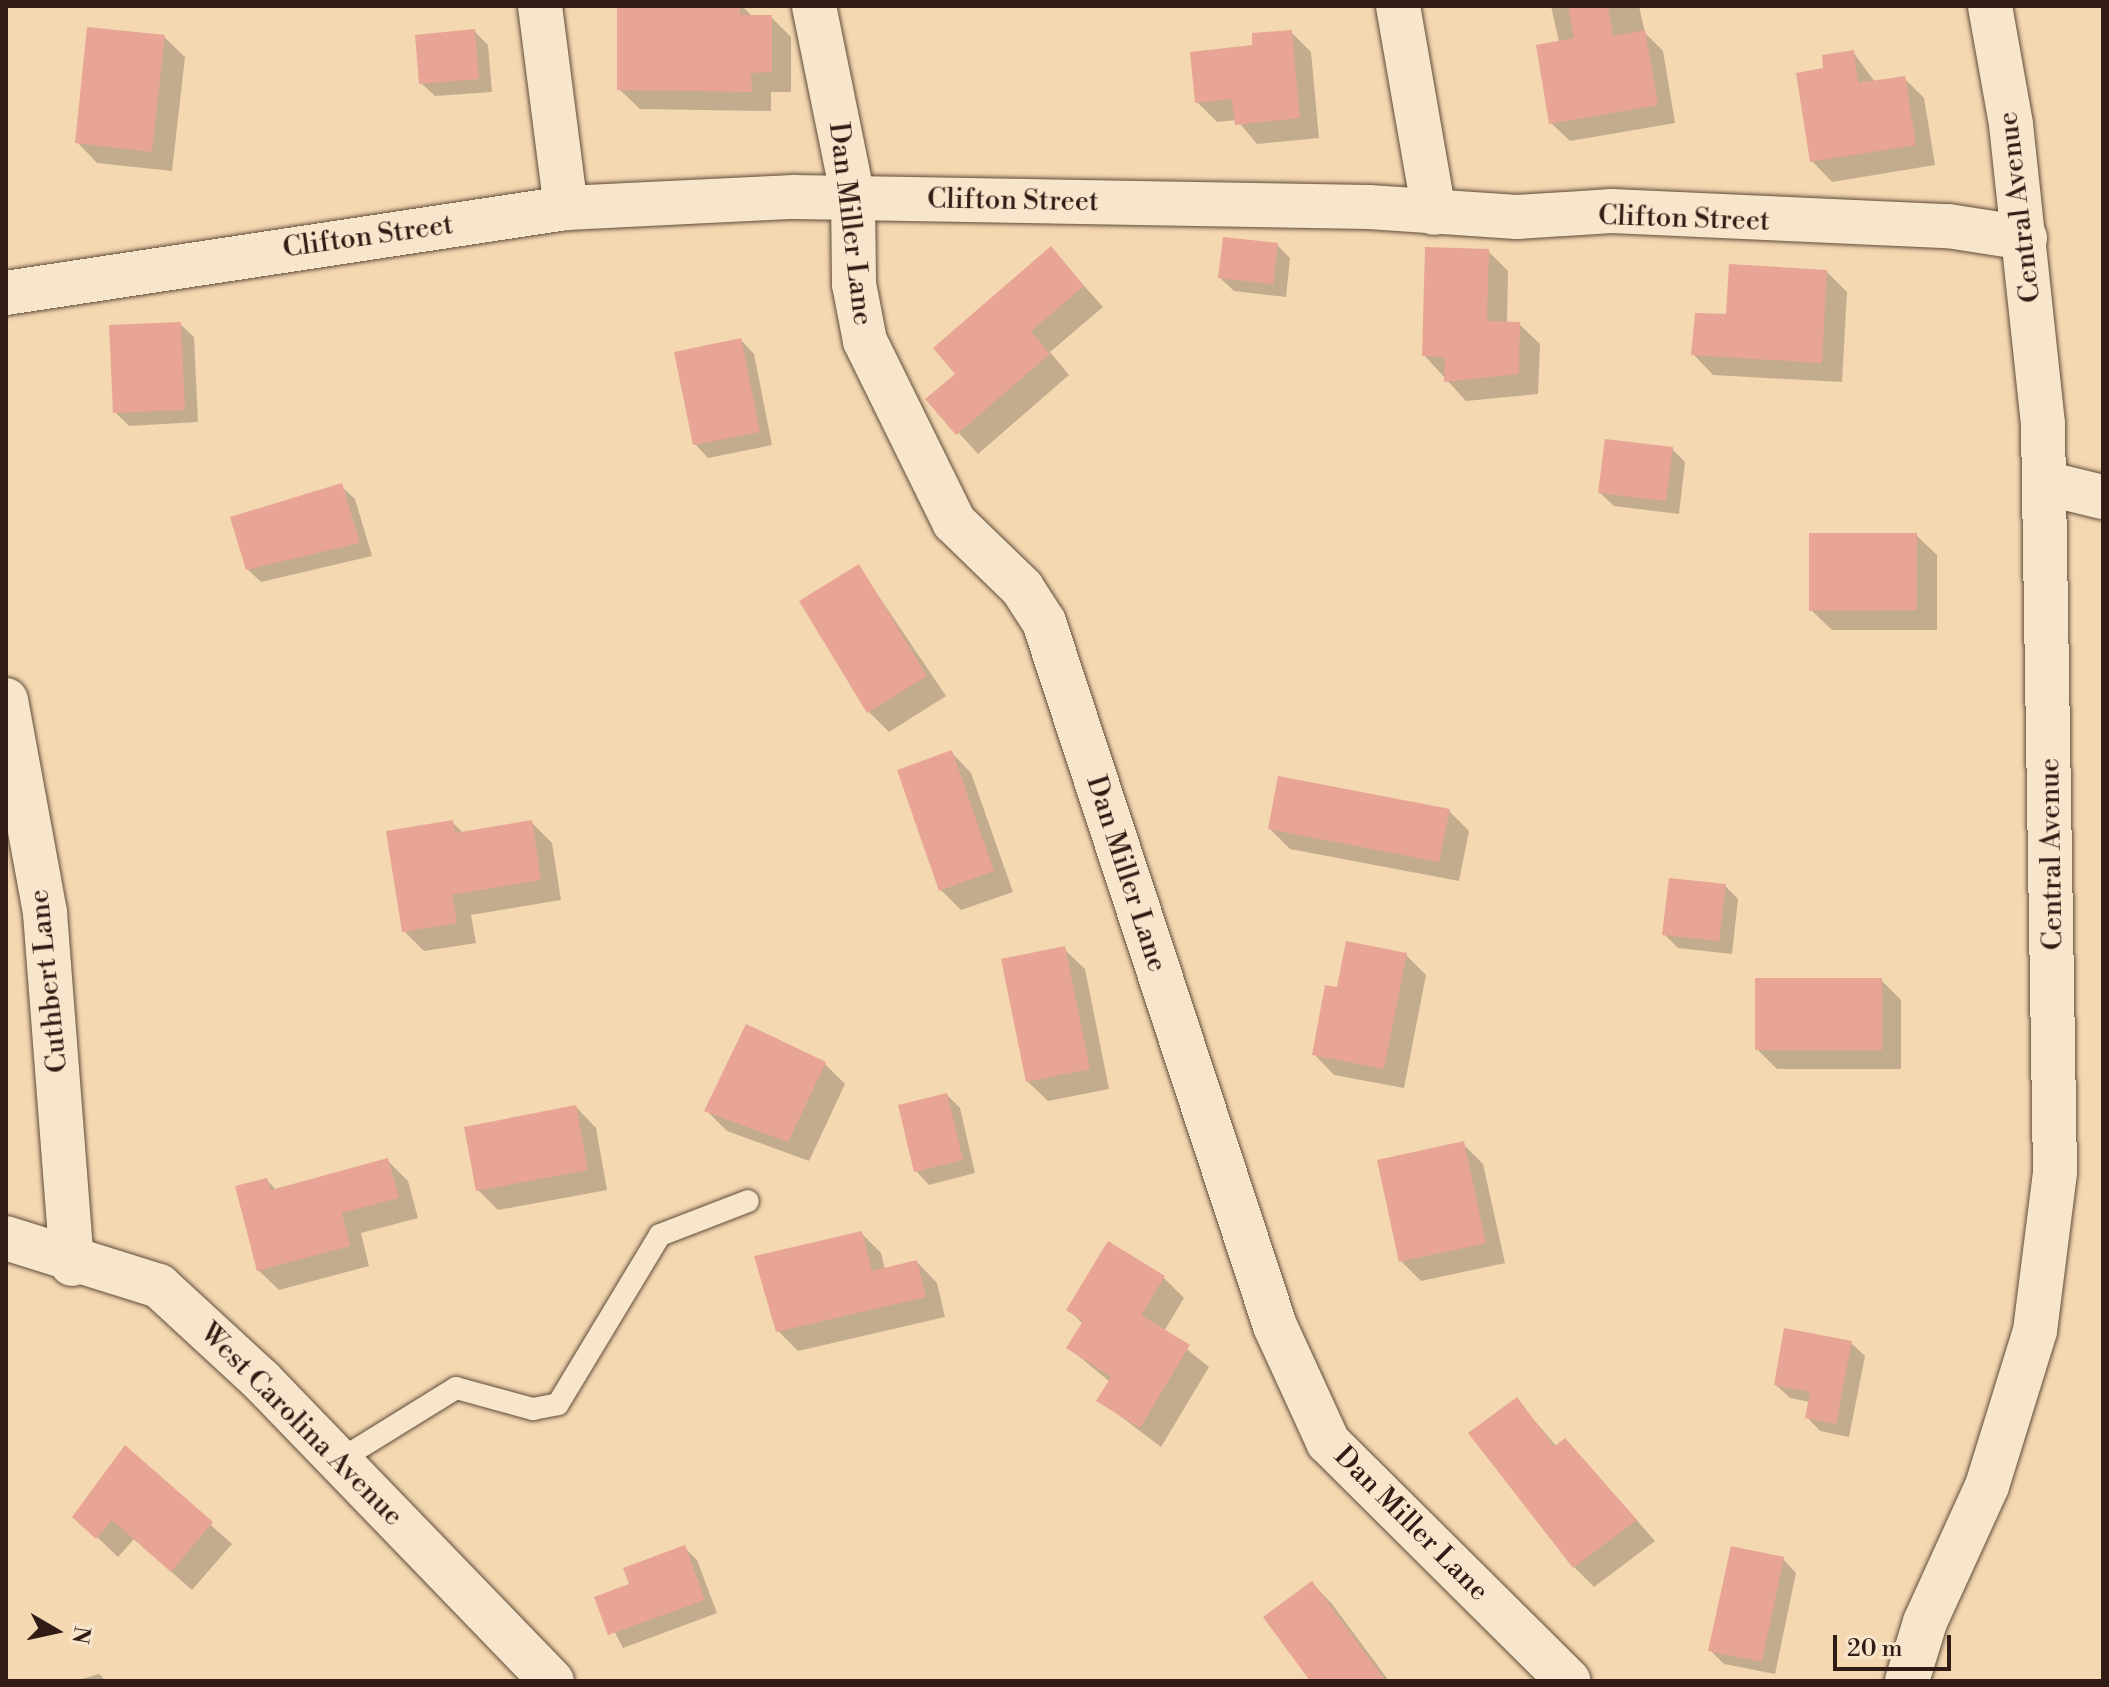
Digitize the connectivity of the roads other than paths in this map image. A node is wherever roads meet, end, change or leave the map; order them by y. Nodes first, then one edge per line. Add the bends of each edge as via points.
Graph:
1 (540, 6) edge
2 (814, 6) edge
3 (1398, 6) edge
4 (1990, 6) edge
5 (853, 198) junction
6 (566, 208) junction
7 (1434, 213) junction
8 (2025, 238) junction
9 (6, 293) edge
10 (2045, 483) junction
11 (2103, 497) edge
12 (6, 700) edge
13 (748, 1201) dead end
14 (6, 1238) edge
15 (72, 1264) junction
16 (338, 1461) junction
17 (552, 1681) edge
18 (1569, 1681) edge
19 (1907, 1681) edge

1 - 6 street
2 - 5 street, Dan Miller Lane
3 - 7 street
4 - 8 street, Central Avenue
5 - 6 street, Clifton Street
5 - 7 street, Clifton Street
5 - 18 street, Dan Miller Lane via 854,284 865,341 954,522 1022,588 1044,622 1275,1326 1328,1442
6 - 9 street, Clifton Street
7 - 8 street, Clifton Street via 1612,211 1948,226
8 - 10 street, Central Avenue
10 - 11 street
10 - 19 street, Central Avenue via 2055,1172 2050,1252 2035,1331 1987,1486 1925,1622
12 - 15 street, Cuthbert Lane via 45,913
13 - 16 lane via 671,1224 660,1235 558,1404 533,1409 456,1388 419,1404
14 - 15 street, West Carolina Avenue
15 - 16 street, West Carolina Avenue via 159,1286
16 - 17 street, West Carolina Avenue

